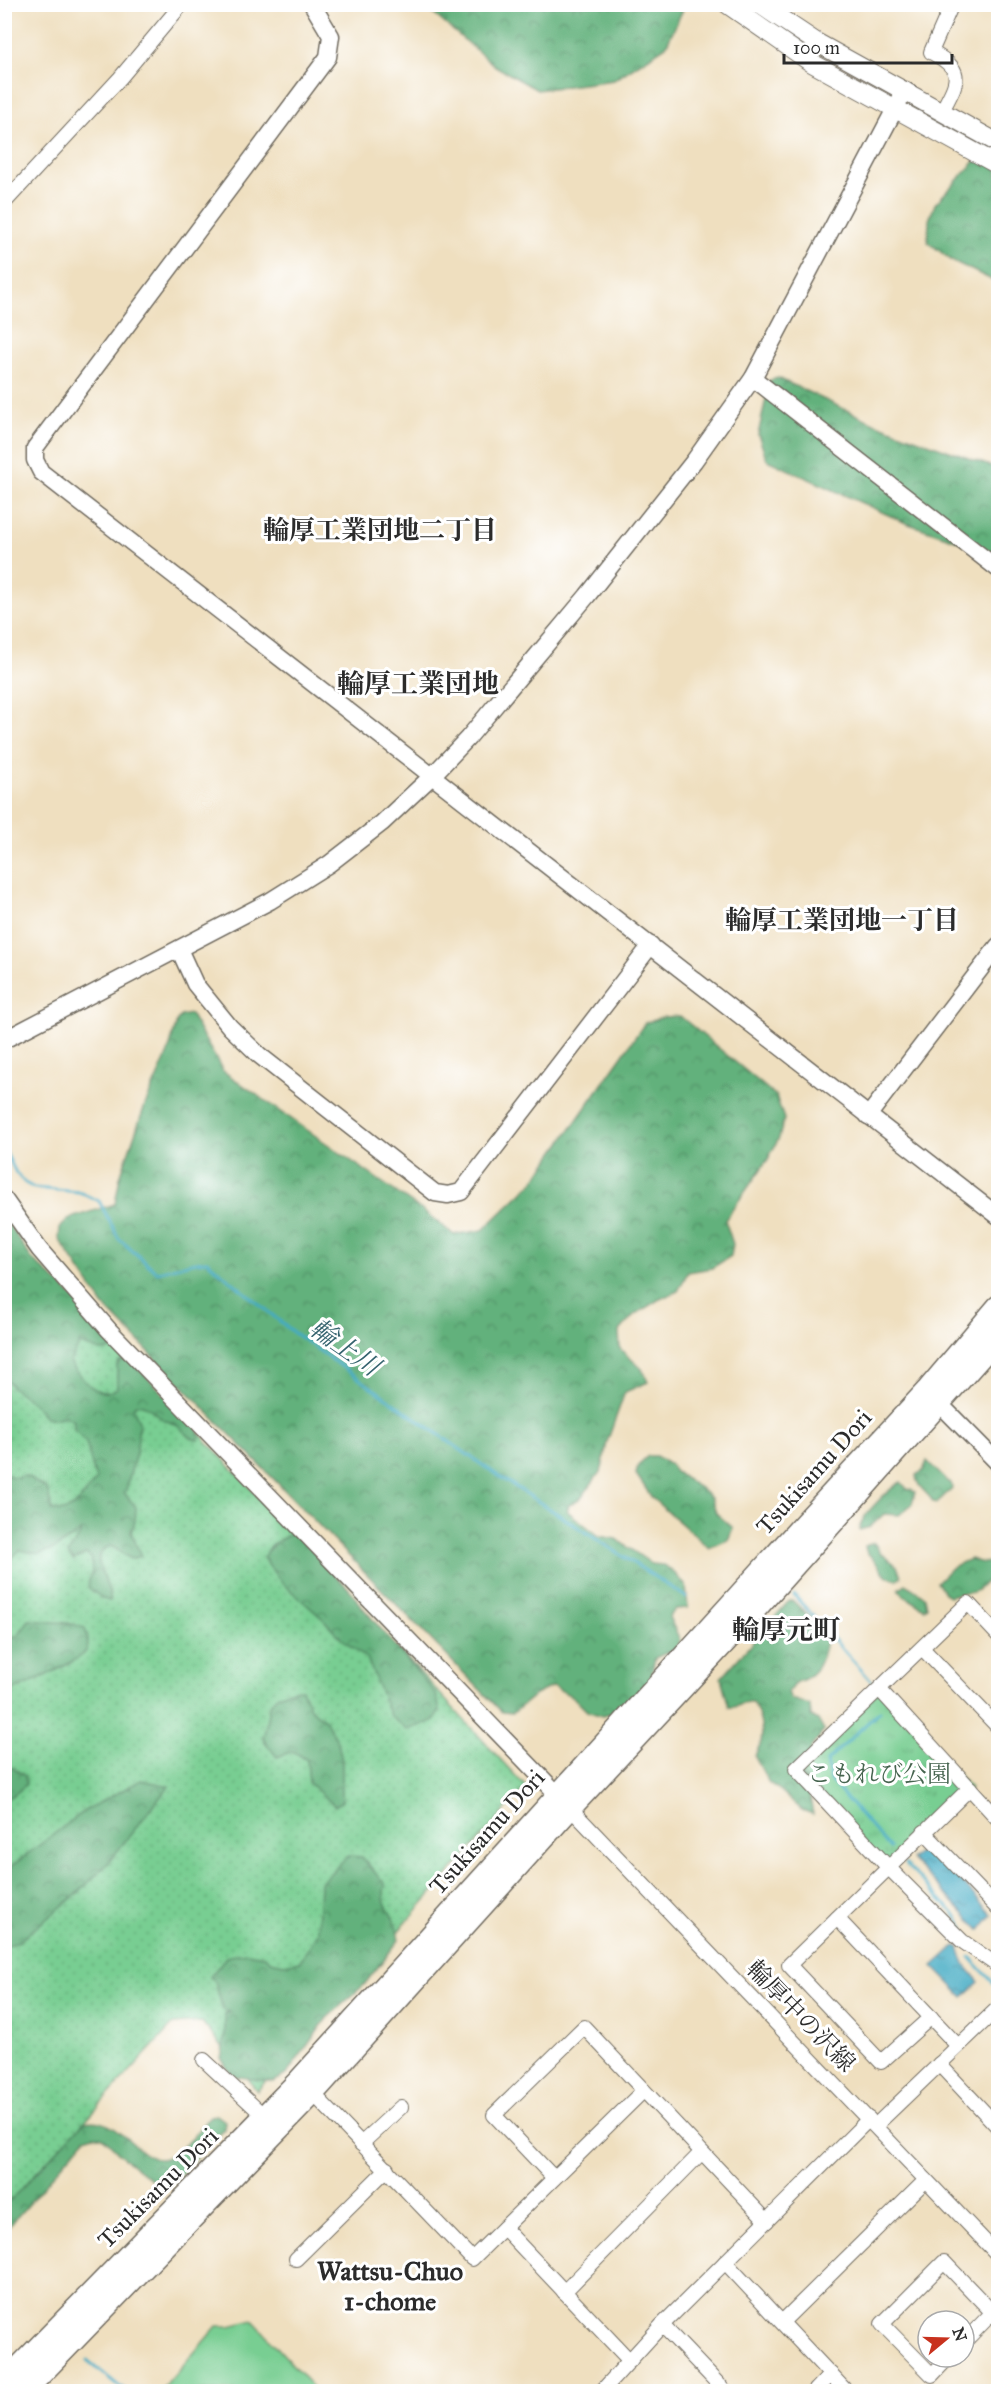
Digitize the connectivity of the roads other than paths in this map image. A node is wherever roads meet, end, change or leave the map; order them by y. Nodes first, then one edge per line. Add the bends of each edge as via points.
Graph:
1 (182, 4) edge
2 (312, 4) edge
3 (727, 4) edge
4 (759, 4) edge
5 (952, 4) edge
6 (905, 90) junction
7 (896, 110) junction
8 (942, 111) junction
9 (999, 143) edge
10 (999, 165) edge
11 (4, 203) edge
12 (753, 378) junction
13 (999, 569) edge
14 (431, 777) junction
15 (651, 945) junction
16 (999, 945) edge
17 (179, 950) junction
18 (4, 1040) edge
19 (868, 1116) junction
20 (4, 1199) edge
21 (999, 1216) edge
22 (999, 1307) edge
23 (999, 1337) edge
24 (933, 1397) junction
25 (999, 1463) edge
26 (999, 1635) edge
27 (922, 1648) junction
28 (880, 1690) junction
29 (999, 1727) edge
30 (970, 1788) junction
31 (564, 1801) junction
32 (999, 1819) edge
33 (924, 1832) junction
34 (889, 1868) junction
35 (999, 1909) edge
36 (837, 1918) junction
37 (999, 1966) edge
38 (998, 2008) edge
39 (931, 2017) junction
40 (958, 2046) junction
41 (204, 2060) dead end
42 (939, 2064) junction
43 (307, 2086) junction
44 (643, 2091) junction
45 (401, 2107) dead end
46 (265, 2117) junction
47 (872, 2123) junction
48 (999, 2127) edge
49 (361, 2144) junction
50 (701, 2153) junction
51 (387, 2169) junction
52 (554, 2178) junction
53 (926, 2180) junction
54 (767, 2221) junction
55 (504, 2228) junction
56 (999, 2256) edge
57 (296, 2259) dead end
58 (725, 2262) junction
59 (564, 2292) junction
60 (996, 2310) edge
61 (782, 2322) junction
62 (662, 2325) junction
63 (976, 2330) edge
64 (916, 2359) edge
65 (630, 2361) junction
66 (926, 2369) edge
67 (938, 2369) edge
68 (831, 2374) junction
69 (11, 2379) edge
70 (717, 2388) edge
71 (601, 2391) edge
72 (814, 2391) edge
73 (847, 2391) edge

1 - 11 street via 120,78
2 - 14 street via 330,36 328,57 35,448 34,460 49,479
3 - 7 main road via 813,63
4 - 6 main road via 816,42
5 - 8 street via 931,52 949,62 956,76
6 - 7 street
6 - 8 main road
7 - 10 main road
7 - 12 street
8 - 9 main road
12 - 13 street
12 - 14 street via 619,556
14 - 15 street
14 - 17 street via 329,864 270,902
15 - 17 street via 461,1192 448,1195 435,1193 259,1055 195,984
15 - 19 street
16 - 19 street
17 - 18 street
19 - 21 street
20 - 31 street via 39,1249 109,1329
22 - 24 highway, Tsukisamu Dori
23 - 24 highway, Tsukisamu Dori
24 - 25 street
24 - 31 highway, Tsukisamu Dori via 748,1617
26 - 27 street via 968,1603
27 - 28 street
27 - 29 street
28 - 30 street
28 - 34 street via 796,1769
30 - 32 street
30 - 33 street
31 - 43 highway, Tsukisamu Dori
31 - 47 street, 輪厚中の沢線
33 - 34 street
33 - 35 street
34 - 36 street
34 - 37 street via 962,1941
36 - 39 street
36 - 39 street via 789,1965 881,2062
38 - 40 street
39 - 40 street
40 - 42 street
41 - 46 street
42 - 47 street
42 - 48 street
43 - 46 highway, Tsukisamu Dori
43 - 49 street
43 - 69 highway, Tsukisamu Dori
44 - 50 street
44 - 52 street
44 - 52 street via 584,2027 494,2115
45 - 49 street
46 - 69 highway, Tsukisamu Dori
47 - 53 street, 輪厚中の沢線
47 - 54 street
49 - 51 street
50 - 54 street
50 - 59 street
51 - 55 street via 472,2259
51 - 57 street
52 - 55 street
53 - 56 street, 輪厚中の沢線
53 - 61 street
54 - 58 street
55 - 59 street
58 - 61 street
58 - 62 street
59 - 65 street
60 - 63 street
60 - 64 street via 944,2262 882,2324
61 - 68 street
62 - 65 street
62 - 70 street
65 - 71 street
66 - 67 street via 932,2375
68 - 72 street
68 - 73 street

